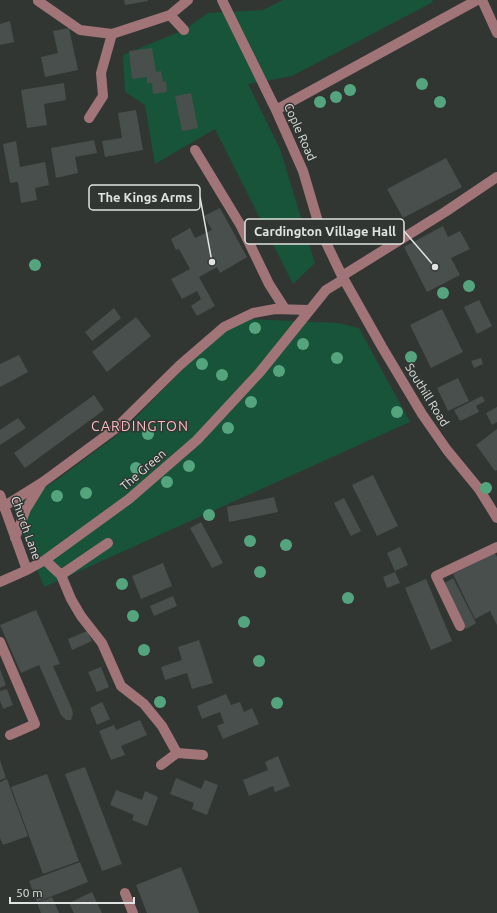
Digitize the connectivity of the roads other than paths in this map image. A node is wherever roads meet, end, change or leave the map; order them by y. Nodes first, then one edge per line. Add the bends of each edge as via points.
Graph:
1 (188, 0) edge
2 (222, 0) edge
3 (477, 0) edge
4 (482, 0) edge
5 (38, 1) dead end
6 (170, 15) junction
7 (184, 30) dead end
8 (497, 33) edge
9 (112, 34) junction
10 (276, 110) junction
11 (89, 118) dead end
12 (195, 150) dead end
13 (497, 177) edge
14 (343, 278) junction
15 (286, 310) junction
16 (308, 310) junction
17 (43, 482) junction
18 (0, 495) edge
19 (3, 507) junction
20 (497, 518) edge
21 (15, 538) junction
22 (108, 543) dead end
23 (497, 547) edge
24 (45, 560) junction
25 (27, 570) junction
26 (61, 575) junction
27 (0, 582) edge
28 (460, 626) dead end
29 (0, 642) edge
30 (10, 735) dead end
31 (177, 753) junction
32 (203, 754) dead end
33 (160, 765) dead end
34 (125, 893) dead end
35 (133, 913) edge

1 - 6 street
2 - 10 street, Cople Road
3 - 10 street
4 - 8 street
5 - 9 street via 80,30
6 - 7 street
6 - 9 street
9 - 11 street via 101,73 102,96
10 - 14 street, Cople Road via 303,171 321,232
12 - 15 street via 241,226 269,284
13 - 14 street, The Green
14 - 16 street, The Green via 326,290
14 - 20 street, Southill Road via 422,414 479,489
15 - 16 street
15 - 17 street via 253,313 224,327 180,365 115,429
16 - 24 street, The Green via 260,372 197,440 130,499
17 - 19 street
17 - 21 street via 26,509
18 - 19 street, Church Lane
19 - 21 street, Church Lane
21 - 25 street, Church Lane
22 - 26 street
23 - 28 street via 436,576
24 - 25 street, The Green
24 - 26 street
25 - 27 street, The Green
26 - 31 street via 80,616 102,643 121,686 144,704 162,726
29 - 30 street via 35,724
31 - 32 street
31 - 33 street
34 - 35 street

